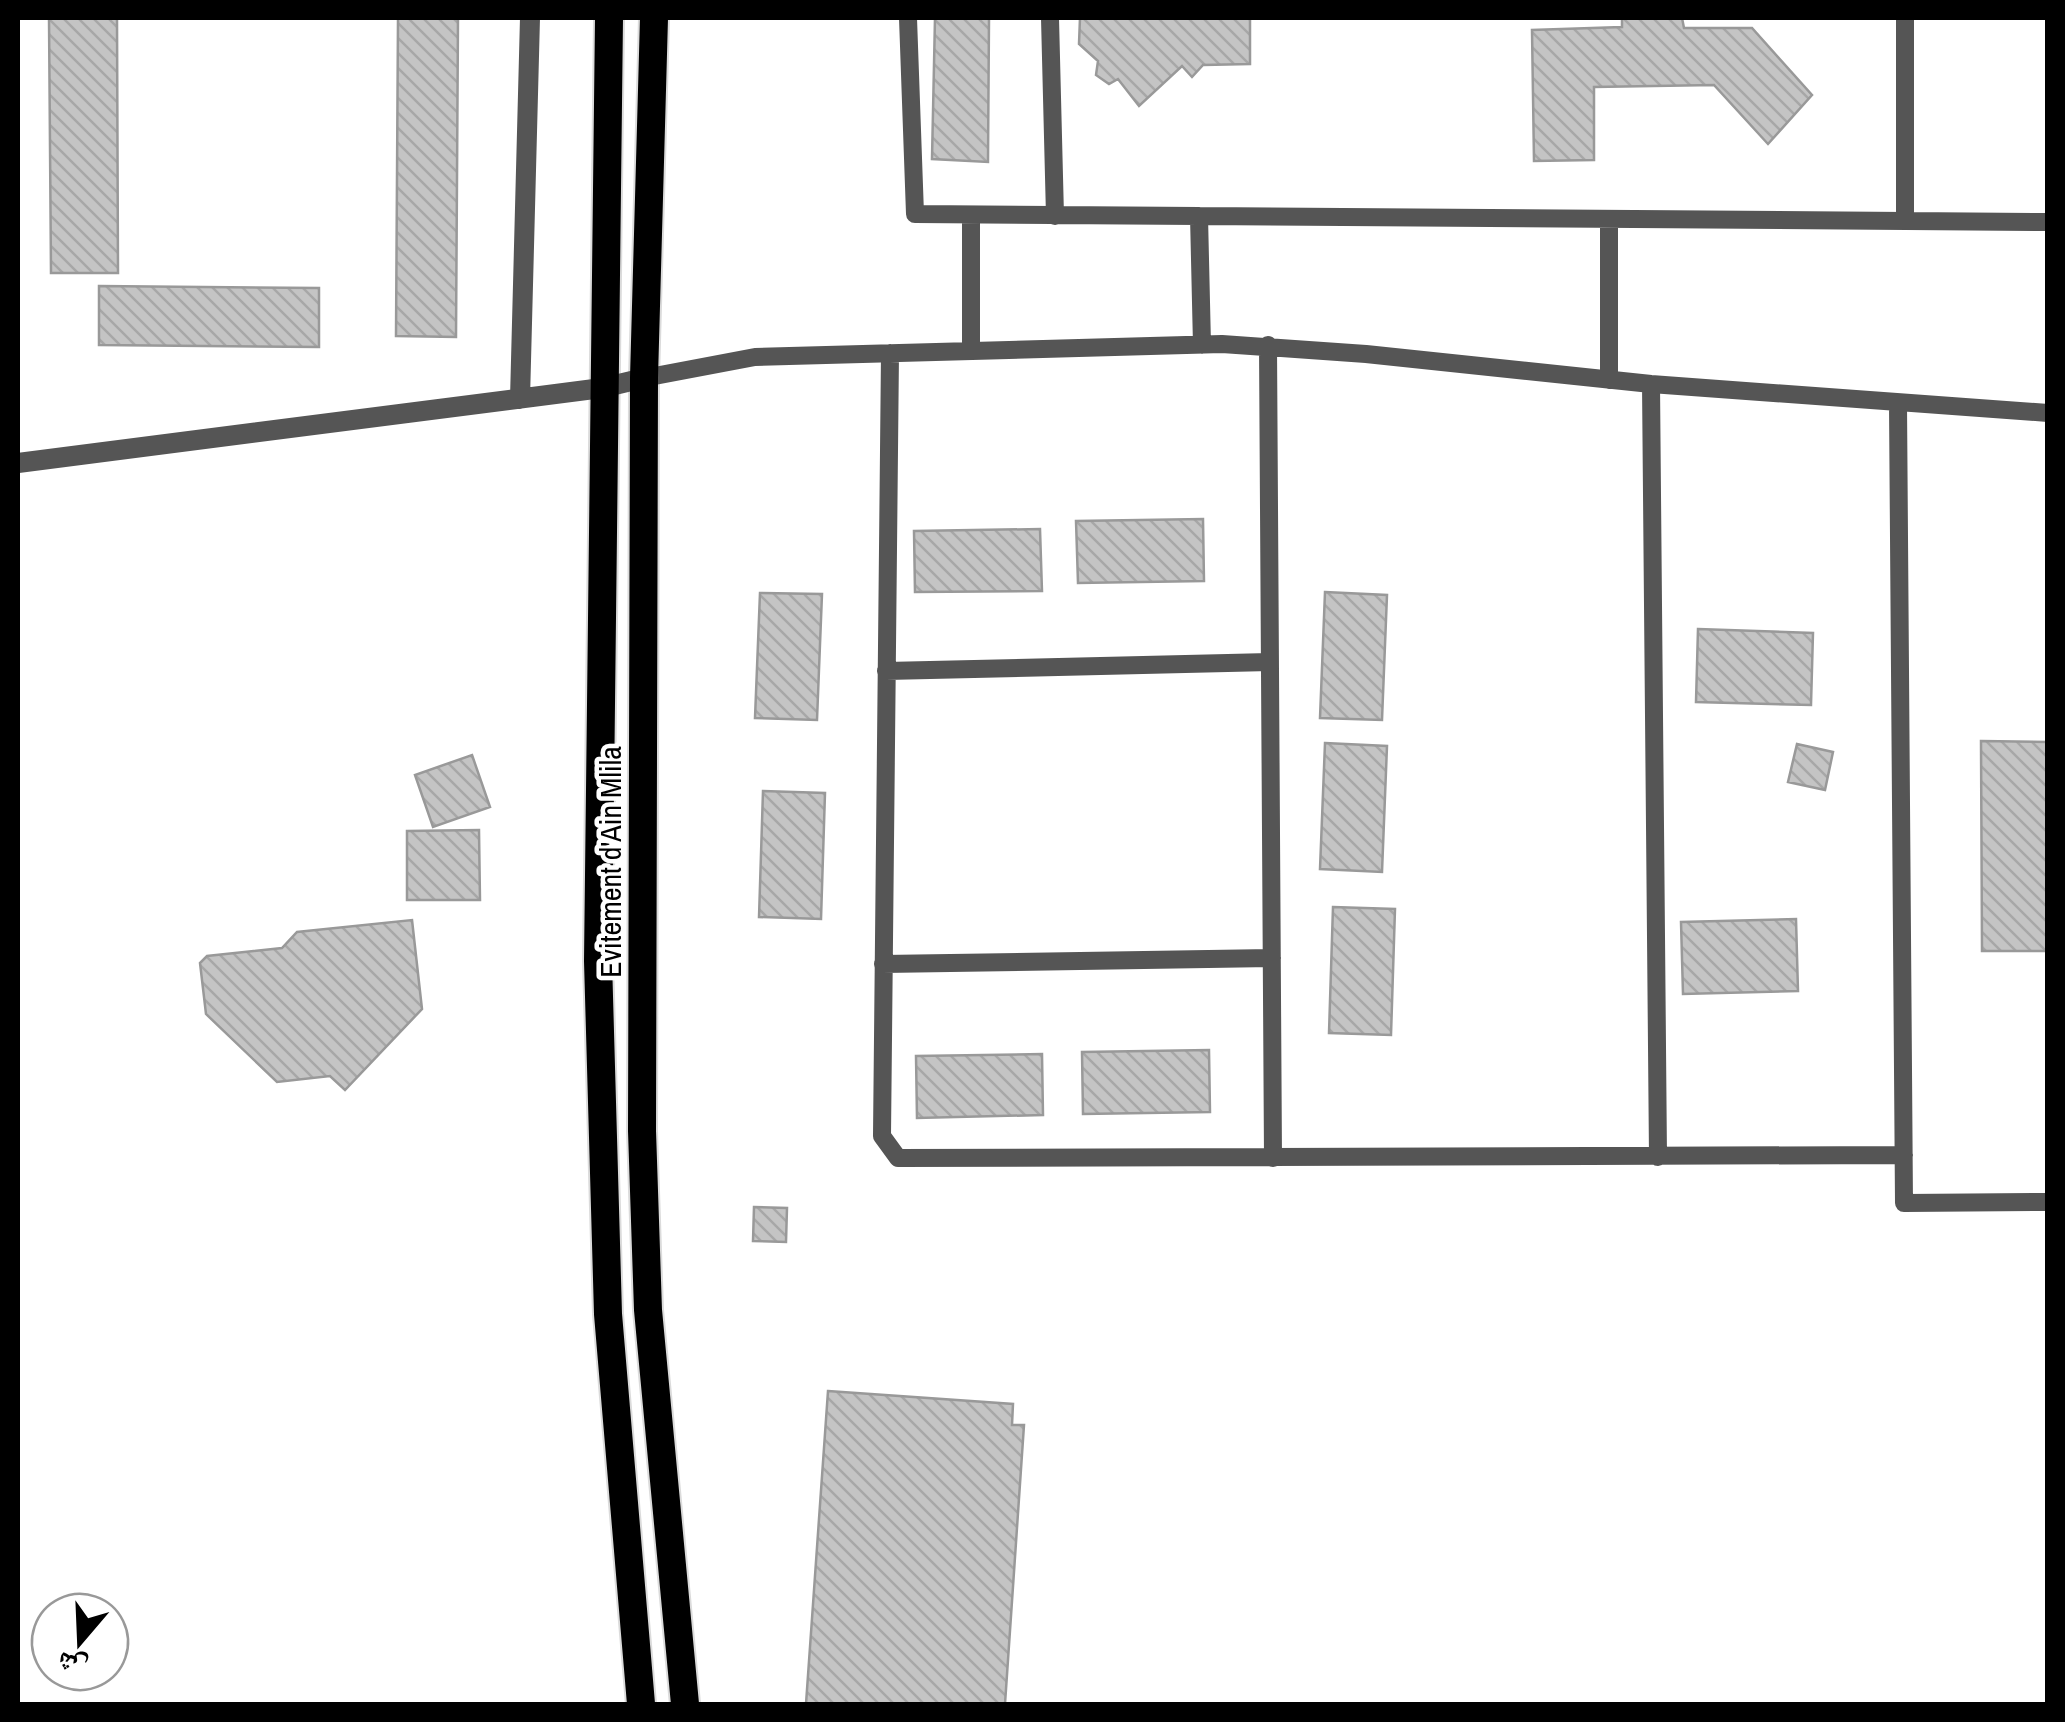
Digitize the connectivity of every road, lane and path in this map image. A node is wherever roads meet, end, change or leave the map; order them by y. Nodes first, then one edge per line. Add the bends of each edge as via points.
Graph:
1 (530, 18) edge
2 (608, 18) edge
3 (654, 18) edge
4 (908, 18) edge
5 (1050, 18) edge
6 (1906, 18) edge
7 (971, 215) junction
8 (1055, 216) junction
9 (1199, 216) junction
10 (1608, 219) junction
11 (1905, 221) junction
12 (2048, 222) edge
13 (1202, 344) junction
14 (1268, 345) junction
15 (971, 351) junction
16 (890, 353) junction
17 (644, 378) junction
18 (1609, 380) junction
19 (1651, 384) junction
20 (602, 388) junction
21 (520, 399) junction
22 (1898, 404) junction
23 (2048, 413) edge
24 (18, 464) edge
25 (1270, 662) junction
26 (886, 670) junction
27 (1272, 958) junction
28 (883, 964) junction
29 (1904, 1155) junction
30 (1658, 1156) junction
31 (1273, 1158) junction
32 (2048, 1202) edge
33 (640, 1704) edge
34 (685, 1704) edge

1 - 21 street
2 - 20 highway, Evitement d'Ain Mlila
3 - 17 highway, Evitement d'Ain Mlila
4 - 7 lane via 915,214
5 - 8 lane
6 - 11 lane
7 - 8 lane
7 - 15 lane
8 - 9 lane
9 - 10 lane
9 - 13 lane
10 - 11 lane
10 - 18 lane
11 - 12 lane
13 - 14 lane
13 - 15 lane
14 - 18 lane
14 - 25 lane
15 - 16 lane
16 - 17 lane via 755,357
16 - 26 lane
17 - 20 street
17 - 34 highway, Evitement d'Ain Mlila via 642,1131 648,1310
18 - 19 lane
19 - 22 lane
19 - 30 lane
20 - 21 street
20 - 33 highway, Evitement d'Ain Mlila via 598,961 604,1207
21 - 24 street
22 - 23 lane
22 - 29 lane
25 - 26 lane
25 - 27 lane
26 - 28 lane
27 - 28 lane
27 - 31 lane
28 - 31 lane via 882,1136 898,1158
29 - 30 lane
29 - 32 lane via 1904,1204
30 - 31 lane

